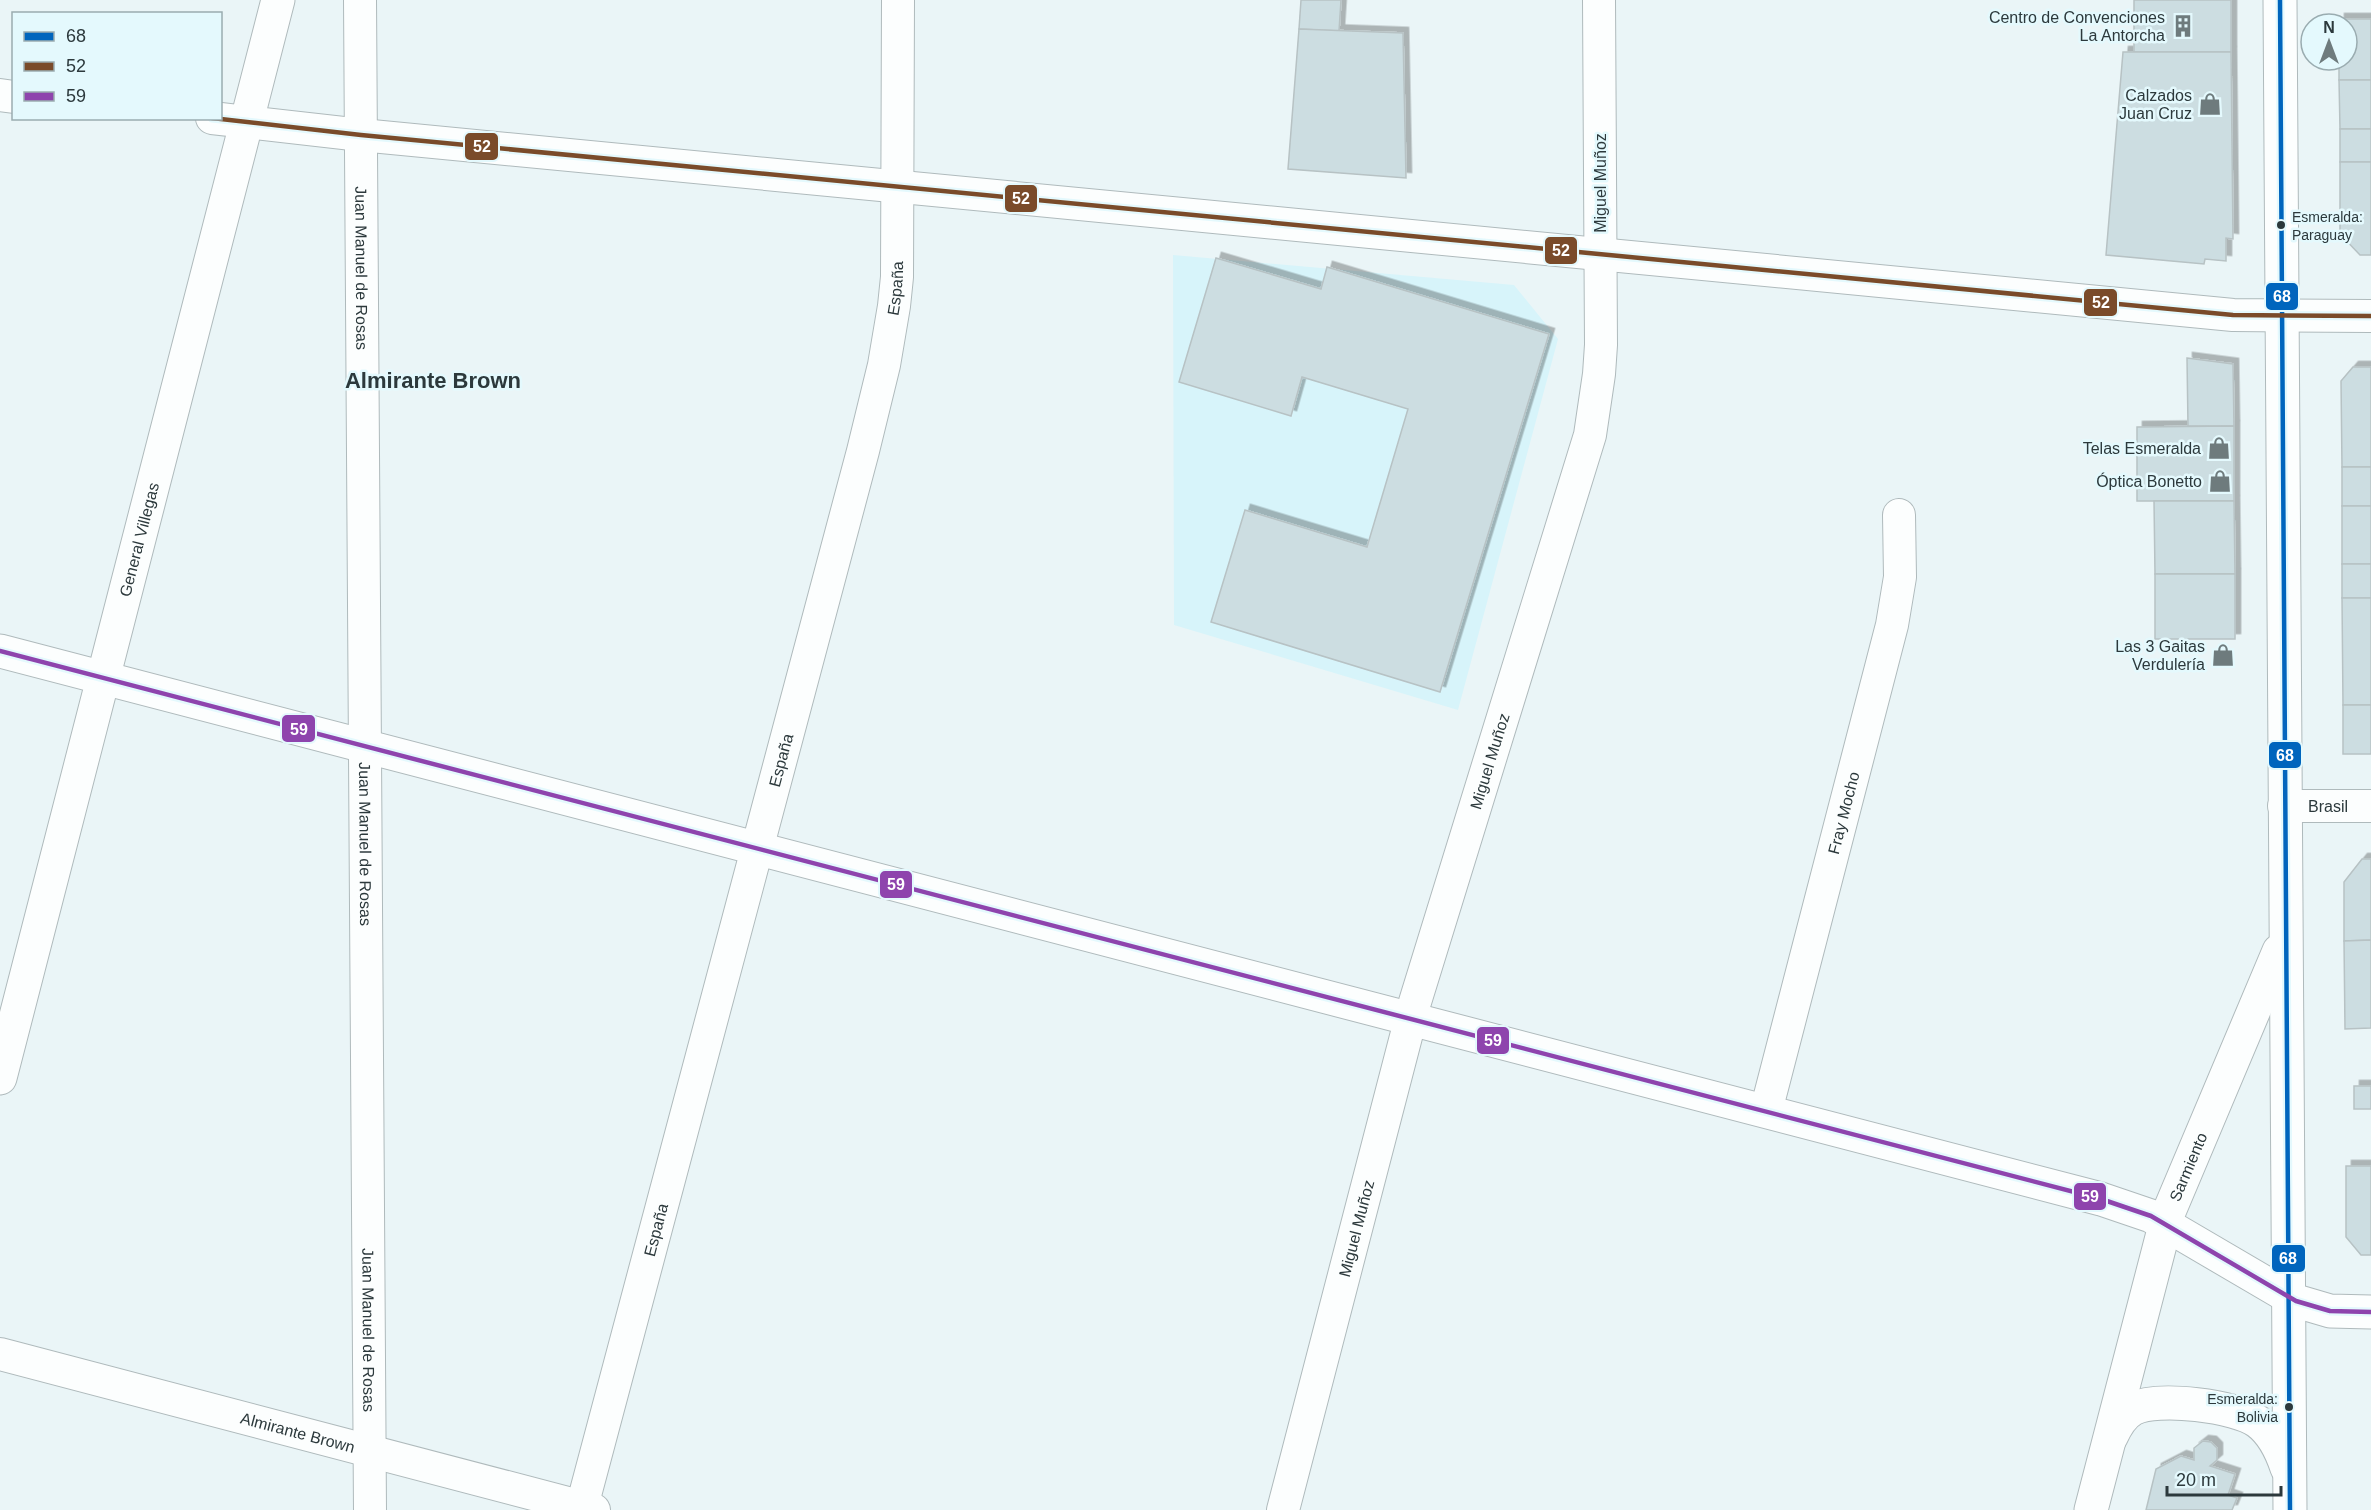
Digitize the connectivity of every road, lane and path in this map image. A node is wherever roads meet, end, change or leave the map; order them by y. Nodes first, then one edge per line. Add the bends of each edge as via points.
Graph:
1 (278, 0) edge
2 (360, 0) edge
3 (898, 0) edge
4 (1599, 0) edge
5 (2280, 0) edge
6 (222, 119) edge
7 (246, 122) junction
8 (361, 135) junction
9 (898, 187) junction
10 (1600, 255) junction
11 (2282, 316) junction
12 (2371, 316) edge
13 (1899, 514) dead end
14 (0, 651) edge
15 (103, 678) junction
16 (365, 746) junction
17 (2284, 806) junction
18 (2371, 806) edge
19 (757, 848) junction
20 (2285, 939) junction
21 (1412, 1018) junction
22 (0, 1078) edge
23 (1766, 1111) junction
24 (2165, 1223) junction
25 (2288, 1297) junction
26 (2371, 1312) edge
27 (0, 1354) edge
28 (2109, 1441) junction
29 (369, 1451) junction
30 (2290, 1478) junction
31 (586, 1509) edge
32 (370, 1510) edge
33 (1283, 1510) edge
34 (2091, 1510) edge
35 (2290, 1510) edge

1 - 7 street, General Villegas
2 - 8 street, Juan Manuel de Rosas
3 - 9 street, España
4 - 10 street, Miguel Muñoz
5 - 11 street
6 - 7 street
7 - 8 street
7 - 15 street, General Villegas
8 - 9 street
8 - 16 street, Juan Manuel de Rosas
9 - 10 street
9 - 19 street, España via 896,286 884,365
10 - 11 street via 2221,314
10 - 21 street, Miguel Muñoz via 1599,374 1588,444
11 - 12 street
11 - 17 street
13 - 23 street, Fray Mocho via 1899,585 1892,625
14 - 15 street
15 - 16 street
15 - 22 street, General Villegas
16 - 19 street
16 - 29 street, Juan Manuel de Rosas
17 - 18 street, Brasil
17 - 20 street
19 - 21 street
19 - 31 street, España
20 - 24 street, Sarmiento
20 - 25 street
21 - 23 street
21 - 33 street, Miguel Muñoz
23 - 24 street via 2101,1198
24 - 25 street
24 - 28 street, Sarmiento
25 - 26 street via 2330,1311
25 - 30 street
27 - 29 street, Almirante Brown
28 - 30 street via 2127,1413 2149,1403 2235,1411 2256,1420 2272,1436
28 - 34 street, Sarmiento
29 - 31 street, Almirante Brown
29 - 32 street, Juan Manuel de Rosas
30 - 35 street

